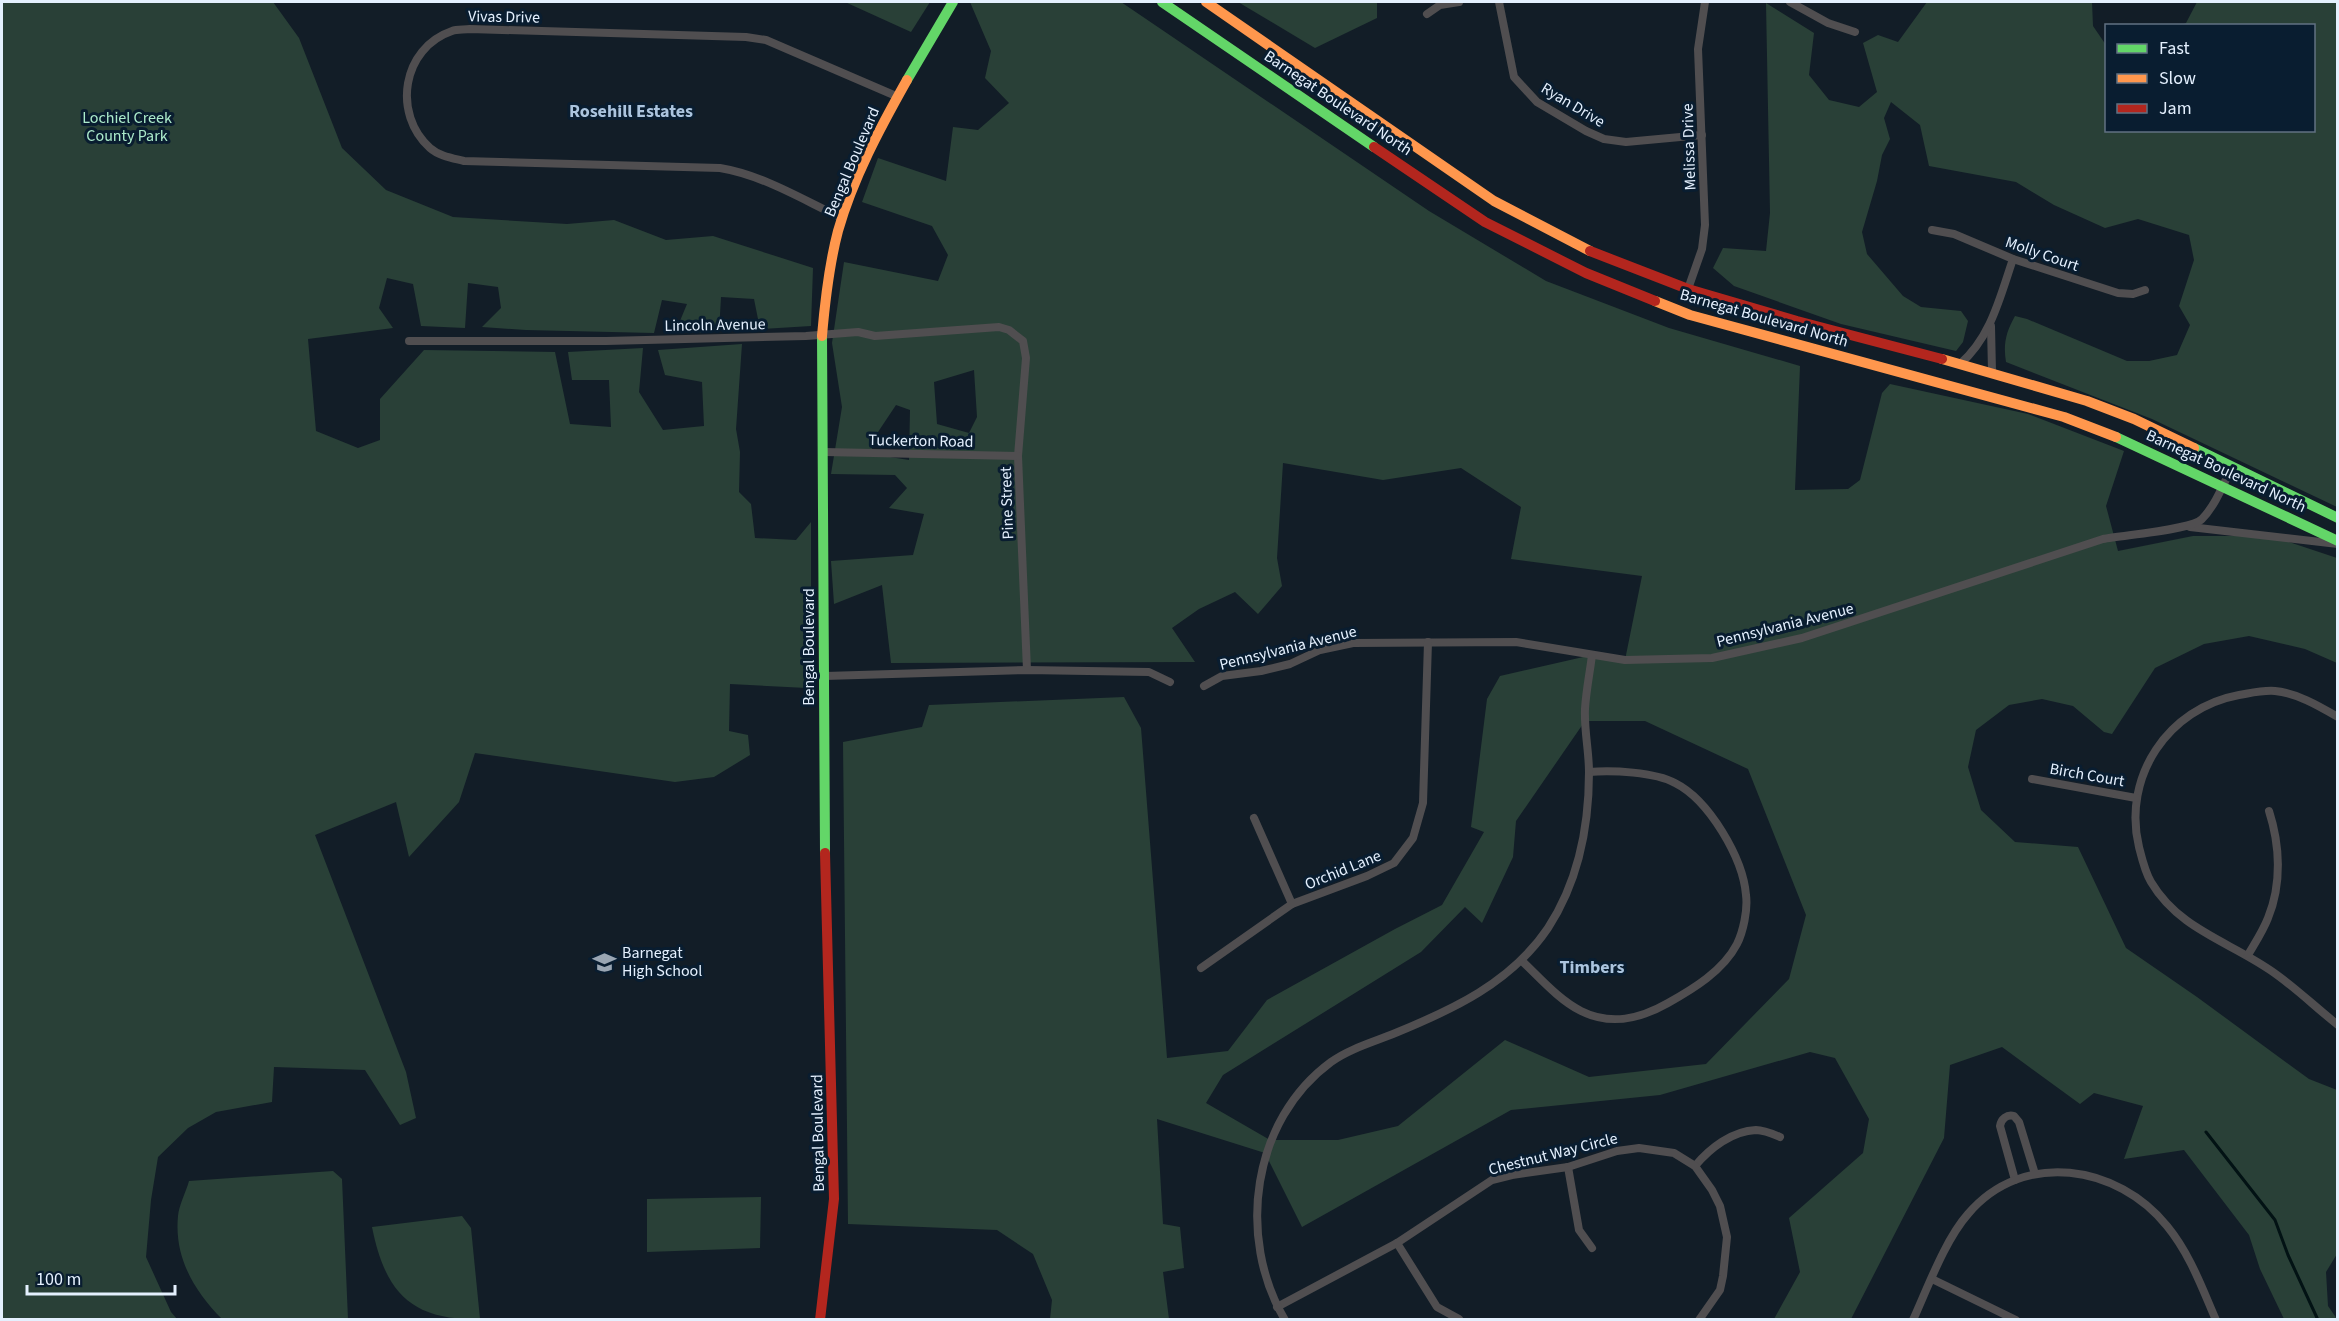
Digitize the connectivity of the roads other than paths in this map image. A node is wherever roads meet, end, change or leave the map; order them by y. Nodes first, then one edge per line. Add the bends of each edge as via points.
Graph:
1 (953, 2) edge
2 (1162, 2) edge
3 (1206, 2) edge
4 (1459, 2) edge
5 (1499, 2) edge
6 (1705, 2) edge
7 (1790, 2) edge
8 (1427, 14) dead end
9 (1855, 32) dead end
10 (896, 96) junction
11 (1702, 135) junction
12 (842, 218) junction
13 (1932, 230) dead end
14 (2013, 259) junction
15 (1688, 289) junction
16 (2145, 290) dead end
17 (1991, 324) junction
18 (822, 335) junction
19 (1019, 337) joint
20 (409, 341) dead end
21 (1960, 364) junction
22 (1992, 372) junction
23 (824, 452) junction
24 (1018, 456) junction
25 (2232, 467) junction
26 (2222, 486) junction
27 (2337, 518) edge
28 (2188, 527) junction
29 (2337, 542) edge
30 (1428, 642) junction
31 (1592, 655) junction
32 (1027, 670) junction
33 (825, 676) junction
34 (1170, 682) dead end
35 (1204, 686) dead end
36 (2337, 717) edge
37 (1589, 772) junction
38 (2032, 779) dead end
39 (2136, 798) junction
40 (2269, 812) dead end
41 (1254, 818) dead end
42 (1292, 904) junction
43 (2248, 955) junction
44 (1522, 961) junction
45 (1201, 968) dead end
46 (2337, 1025) edge
47 (1780, 1137) dead end
48 (1695, 1166) junction
49 (1568, 1167) junction
50 (2035, 1174) junction
51 (2015, 1180) junction
52 (1397, 1243) junction
53 (1592, 1248) dead end
54 (1932, 1279) junction
55 (1277, 1307) junction
56 (1459, 1319) edge
57 (819, 1320) edge
58 (1285, 1320) edge
59 (1699, 1320) edge
60 (1913, 1320) edge
61 (2016, 1320) edge
62 (2216, 1320) edge

1 - 10 street, Bengal Boulevard
2 - 26 street, Barnegat Boulevard North via 1485,222 1586,273 1690,315 2064,417 2136,445
3 - 15 street, Barnegat Boulevard North via 1494,201 1593,253
4 - 8 street via 1440,5
5 - 11 street, Ryan Drive via 1514,76 1537,102 1604,140 1626,142
6 - 11 street, Melissa Drive via 1698,49
7 - 9 street
10 - 12 street, Bengal Boulevard
10 - 12 street, Vivas Drive via 766,40 470,29 438,38 417,58 406,85 410,120 418,135 431,149 445,156 464,161 720,168 754,177
11 - 15 street, Melissa Drive via 1705,225 1702,249
12 - 18 street, Bengal Boulevard
13 - 14 street, Molly Court via 1954,234
14 - 16 street, Molly Court via 2118,293
14 - 17 street
15 - 21 street, Barnegat Boulevard North
17 - 21 street
17 - 22 street
18 - 19 street, Lincoln Avenue via 858,332 896,336 999,327
18 - 20 street, Lincoln Avenue via 555,342
18 - 23 street, Bengal Boulevard
19 - 24 street, Pine Street via 1026,358
21 - 22 street, Barnegat Boulevard North
22 - 25 street, Barnegat Boulevard North via 2086,400
23 - 24 street, Tuckerton Road
23 - 33 street, Bengal Boulevard
24 - 32 street, Pine Street
25 - 26 street
25 - 27 street, Barnegat Boulevard North
26 - 28 street via 2204,518
26 - 29 street, Barnegat Boulevard North
28 - 29 street, Pennsylvania Avenue
28 - 31 street, Pennsylvania Avenue via 2103,539 1878,615 1750,650 1712,658 1658,660
30 - 31 street, Pennsylvania Avenue via 1516,642
30 - 35 street, Pennsylvania Avenue via 1353,643 1320,650 1290,664 1222,676
30 - 42 street, Orchid Lane via 1423,803 1413,838 1394,863
31 - 37 street via 1585,710
32 - 33 street
32 - 34 street via 1149,672
33 - 57 street, Bengal Boulevard via 825,893 834,1199
36 - 39 street via 2306,700 2277,691 2259,691 2212,702 2195,710 2165,736 2150,758
37 - 44 street via 1585,826 1573,878 1548,927
37 - 44 street via 1610,770 1674,782 1704,807 1738,864 1747,896 1737,945 1696,987 1646,1015 1626,1020 1605,1020 1582,1012
38 - 39 street, Birch Court
39 - 43 street via 2137,840 2151,881 2194,927
40 - 43 street via 2276,842 2275,897 2268,920
41 - 42 street
42 - 45 street, Orchid Lane
43 - 46 street
44 - 55 street via 1462,1003 1332,1062 1293,1101 1267,1149 1257,1195 1260,1252
47 - 48 street via 1758,1130 1744,1132 1716,1146
48 - 49 street, Chestnut Way Circle via 1674,1153 1639,1148
48 - 59 street, Chestnut Way Circle via 1720,1206 1727,1237 1720,1290
49 - 52 street, Chestnut Way Circle via 1492,1180
49 - 53 street via 1579,1230
50 - 51 street
50 - 51 street via 2019,1122 2008,1116 2000,1126
50 - 62 street via 2068,1172 2100,1178 2145,1204 2184,1251
51 - 54 street via 1998,1188 1970,1211 1957,1227
52 - 55 street, Chestnut Way Circle
52 - 56 street via 1437,1307
54 - 60 street
54 - 61 street
55 - 58 street

